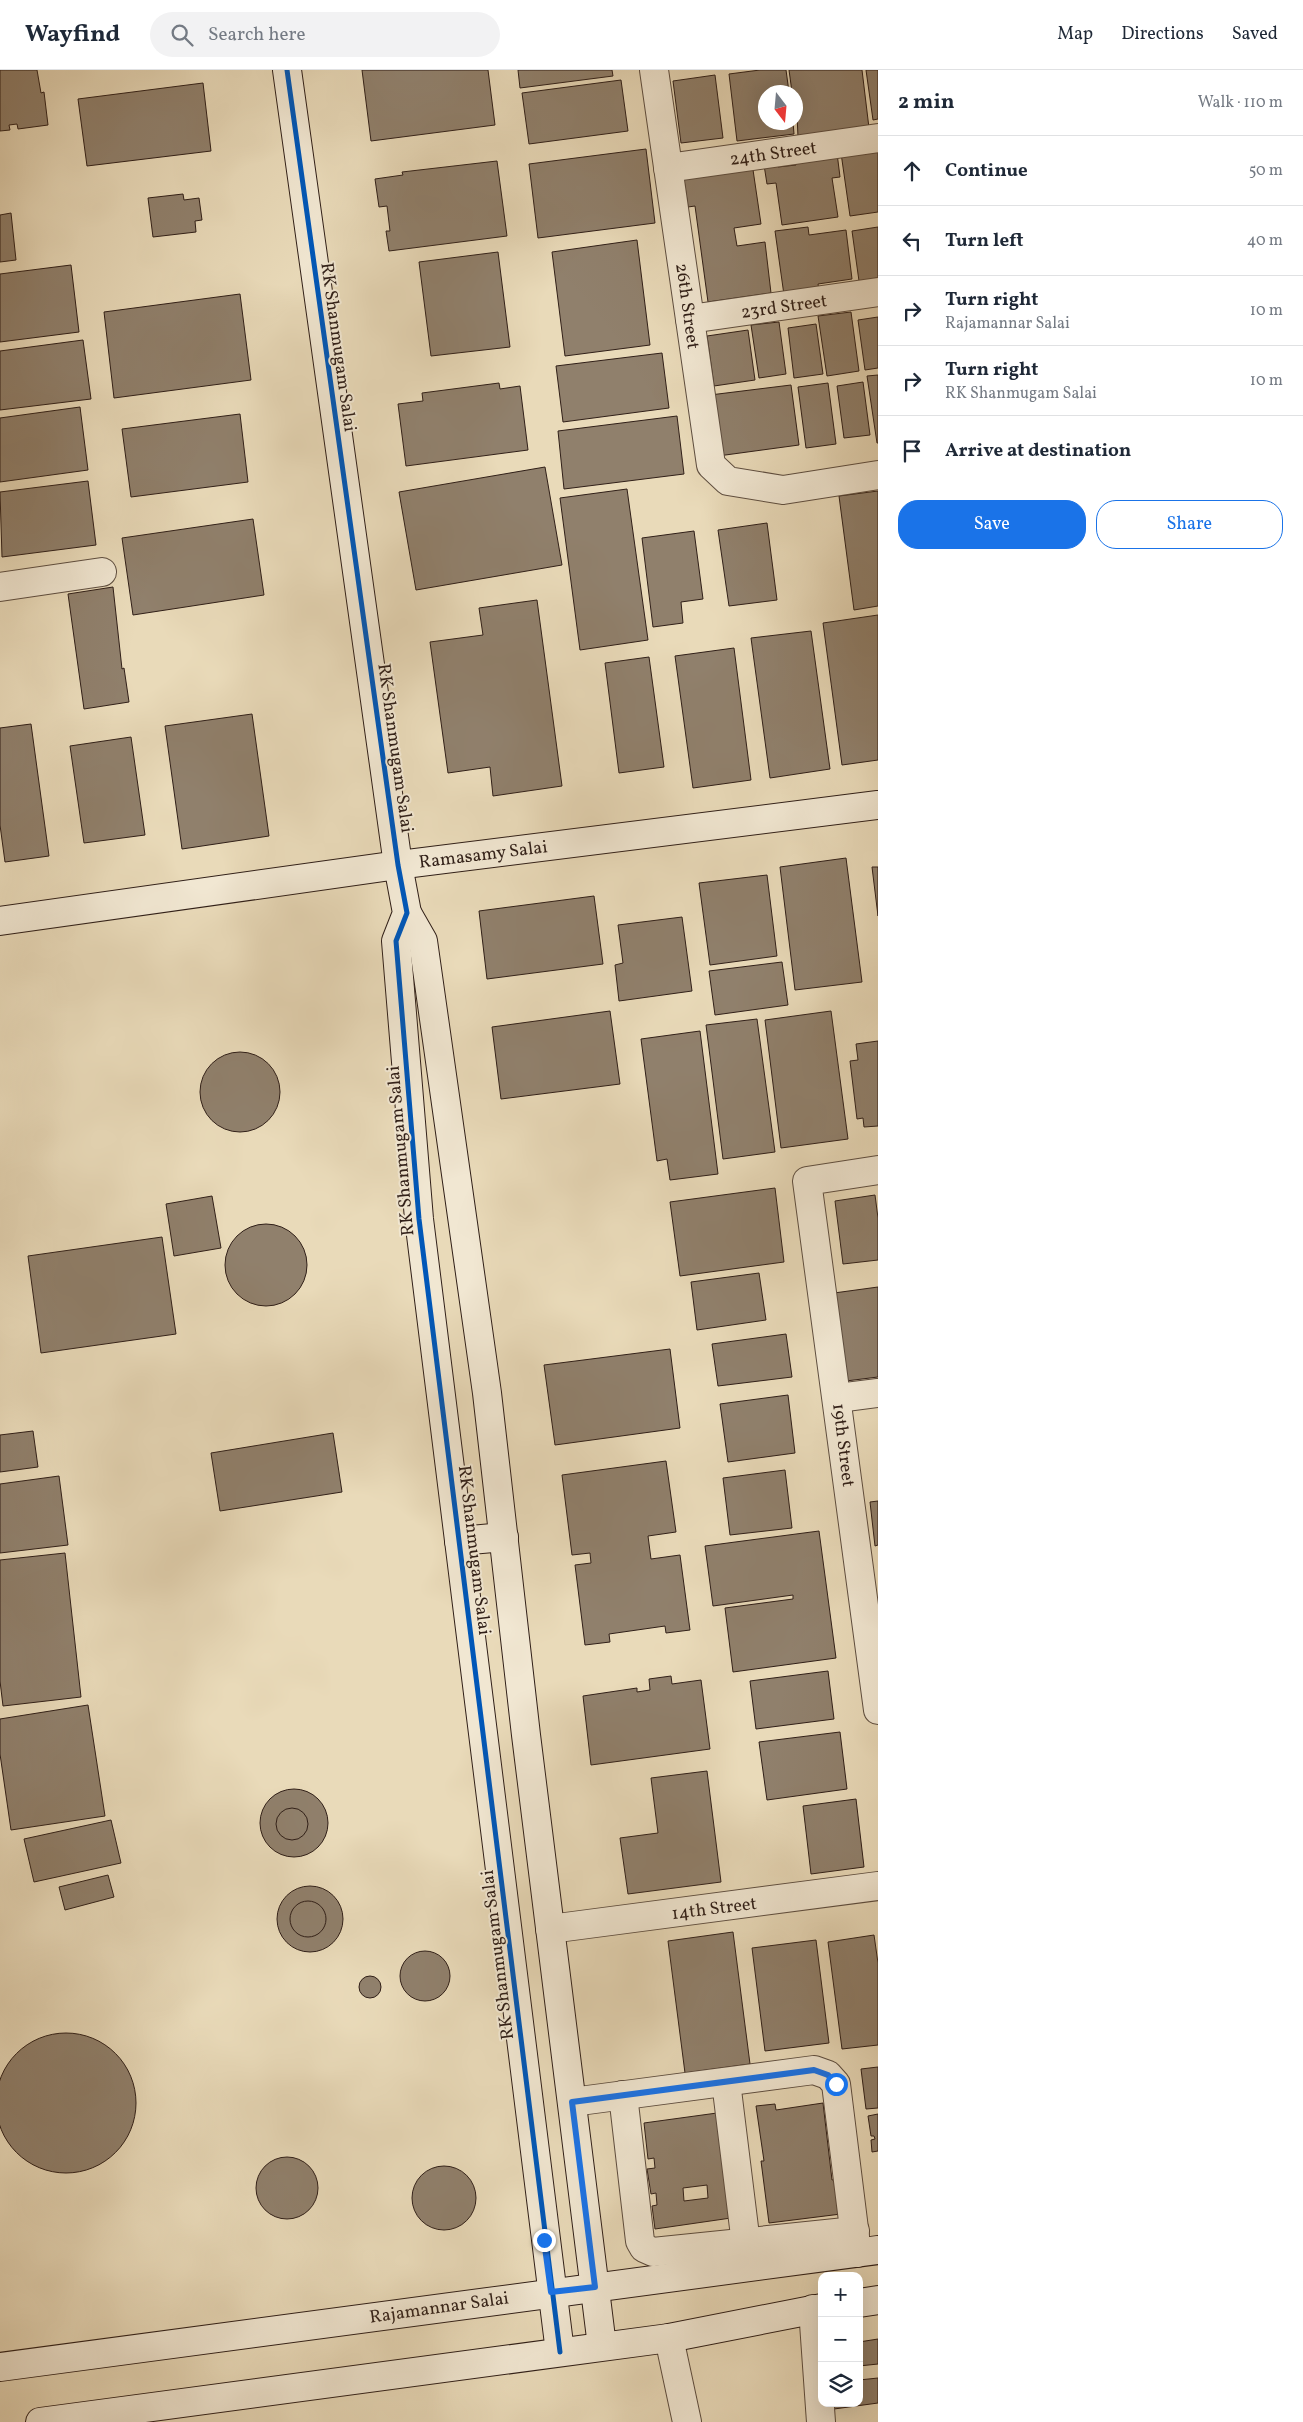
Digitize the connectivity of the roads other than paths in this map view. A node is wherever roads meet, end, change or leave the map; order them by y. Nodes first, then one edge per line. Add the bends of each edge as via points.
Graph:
1 (287, 70) edge
2 (654, 70) edge
3 (878, 138) edge
4 (668, 168) junction
5 (878, 292) edge
6 (690, 319) junction
7 (878, 476) edge
8 (102, 572) dead end
9 (0, 587) edge
10 (878, 805) edge
11 (398, 865) junction
12 (407, 913) junction
13 (0, 921) edge
14 (878, 1170) edge
15 (878, 1393) edge
16 (838, 1398) junction
17 (504, 1537) junction
18 (460, 1541) junction
19 (869, 1576) edge
20 (878, 1710) edge
21 (878, 1886) edge
22 (550, 1929) junction
23 (726, 2082) junction
24 (622, 2095) junction
25 (572, 2102) junction
26 (863, 2245) edge
27 (748, 2255) junction
28 (595, 2287) junction
29 (551, 2292) junction
30 (878, 2300) edge
31 (863, 2302) edge
32 (818, 2309) edge
33 (818, 2317) edge
34 (669, 2338) junction
35 (602, 2346) junction
36 (560, 2352) junction
37 (0, 2367) edge
38 (40, 2422) edge
39 (687, 2422) edge
40 (821, 2422) edge

1 - 11 street, RK Shanmugam Salai
2 - 4 street, 26th Street
3 - 4 street, 24th Street
4 - 6 street, 26th Street
5 - 6 street, 23rd Street
6 - 7 street, 26th Street via 711,465 728,481 783,490
8 - 9 street
10 - 11 street, Ramasamy Salai
11 - 12 street, RK Shanmugam Salai
11 - 13 street, Ramasamy Salai
12 - 17 street via 423,941 486,1384
12 - 18 street, RK Shanmugam Salai via 396,941 397,961 419,1220
14 - 16 street, 19th Street via 807,1181
15 - 16 street
16 - 19 street, 19th Street
17 - 18 street
17 - 22 street
18 - 29 street, RK Shanmugam Salai
19 - 20 street, 19th Street
21 - 22 street, 14th Street
22 - 25 street
23 - 24 street
23 - 26 street via 814,2070 828,2075 836,2084
23 - 27 street
24 - 25 street
24 - 27 street via 640,2241 644,2248 652,2252
25 - 28 street
26 - 27 street, Rajamannar Salai
27 - 28 street, Rajamannar Salai
28 - 29 street, Rajamannar Salai
28 - 35 street
29 - 36 street, RK Shanmugam Salai
29 - 37 street, Rajamannar Salai
30 - 31 street
32 - 34 street
33 - 40 street
34 - 35 street
34 - 39 street
35 - 36 street
36 - 38 street

